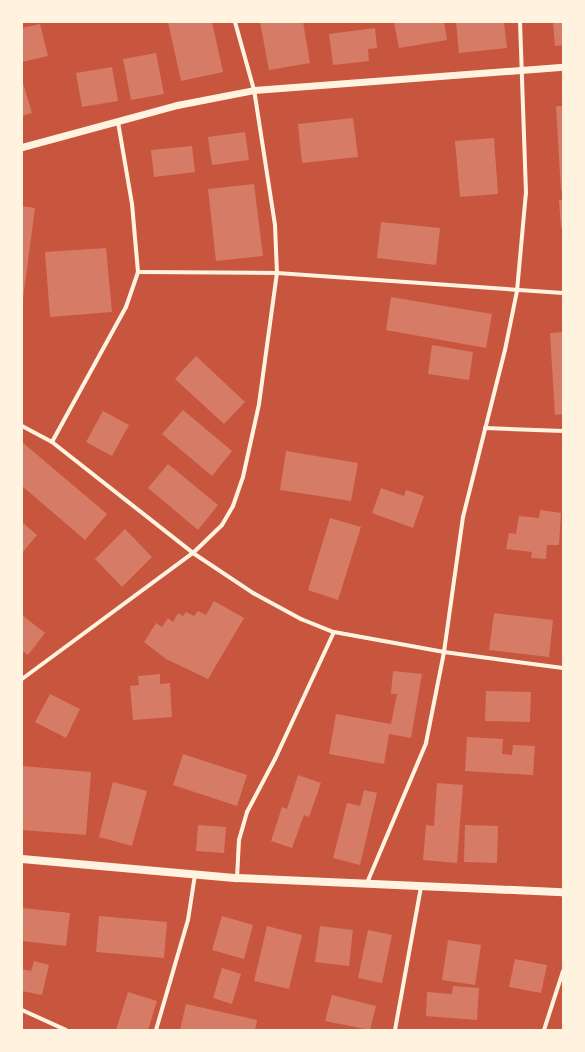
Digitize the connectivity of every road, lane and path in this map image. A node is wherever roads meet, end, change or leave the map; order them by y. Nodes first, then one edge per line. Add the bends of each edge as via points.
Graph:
1 (235, 22) edge
2 (520, 22) edge
3 (563, 67) edge
4 (522, 71) junction
5 (254, 90) junction
6 (118, 122) junction
7 (22, 147) edge
8 (138, 272) junction
9 (277, 273) junction
10 (517, 291) junction
11 (563, 293) edge
12 (22, 426) edge
13 (485, 428) junction
14 (563, 431) edge
15 (52, 442) junction
16 (193, 554) junction
17 (334, 632) junction
18 (444, 652) junction
19 (563, 668) edge
20 (22, 679) edge
21 (22, 859) edge
22 (195, 875) junction
23 (237, 878) junction
24 (367, 883) junction
25 (421, 887) junction
26 (563, 892) edge
27 (563, 971) edge
28 (22, 1010) edge
29 (66, 1030) edge
30 (156, 1030) edge
31 (395, 1030) edge
32 (544, 1030) edge

1 - 5 street
2 - 4 street
3 - 4 street
4 - 5 street
4 - 10 street via 526,193
5 - 6 street via 177,105
5 - 9 street via 275,225
6 - 7 street
6 - 8 street via 132,204
8 - 9 street
8 - 15 street via 126,307
9 - 10 street
9 - 16 street via 259,404 243,477 233,506 222,525
10 - 11 street
10 - 13 street via 506,350
12 - 15 street
13 - 14 street
13 - 18 street via 463,517
15 - 16 street
16 - 17 street via 254,593 301,619
16 - 20 street
17 - 18 street
17 - 23 street via 276,759 247,812 240,840
18 - 19 street
18 - 24 street via 426,743
21 - 22 main road
22 - 23 main road
22 - 30 street via 188,920
23 - 24 main road
24 - 25 main road
25 - 26 main road
25 - 31 street
27 - 32 street
28 - 29 street

